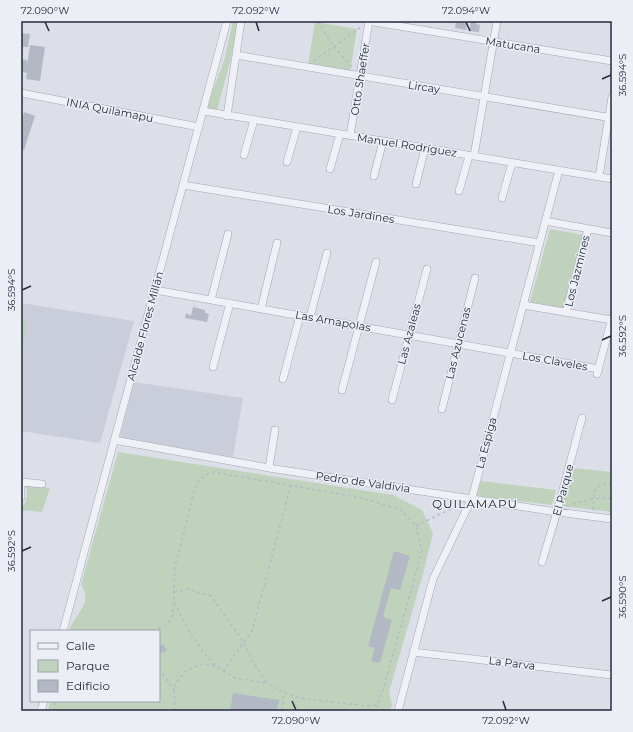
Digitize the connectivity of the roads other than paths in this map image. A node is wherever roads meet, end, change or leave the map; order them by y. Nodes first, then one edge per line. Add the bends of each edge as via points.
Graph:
1 (227, 21) edge
2 (241, 21) edge
3 (369, 21) edge
4 (497, 21) edge
5 (493, 42) junction
6 (236, 56) junction
7 (612, 61) edge
8 (360, 76) junction
9 (21, 94) edge
10 (484, 97) junction
11 (612, 97) edge
12 (203, 111) junction
13 (227, 116) junction
14 (610, 118) edge
15 (254, 120) junction
16 (199, 127) junction
17 (297, 127) junction
18 (340, 134) junction
19 (350, 136) junction
20 (383, 141) junction
21 (425, 148) junction
22 (244, 155) dead end
23 (471, 156) junction
24 (287, 162) dead end
25 (512, 162) junction
26 (330, 169) dead end
27 (559, 170) junction
28 (374, 176) dead end
29 (599, 177) junction
30 (612, 179) edge
31 (416, 184) dead end
32 (183, 185) junction
33 (459, 190) dead end
34 (502, 198) dead end
35 (545, 222) junction
36 (588, 229) junction
37 (612, 233) edge
38 (228, 234) dead end
39 (277, 243) dead end
40 (540, 243) junction
41 (327, 253) dead end
42 (376, 262) dead end
43 (427, 269) dead end
44 (475, 278) dead end
45 (155, 290) junction
46 (212, 300) junction
47 (230, 304) junction
48 (523, 305) junction
49 (261, 309) junction
50 (566, 312) junction
51 (300, 316) junction
52 (310, 317) junction
53 (612, 319) edge
54 (359, 326) junction
55 (409, 335) junction
56 (458, 344) junction
57 (510, 353) junction
58 (213, 366) dead end
59 (283, 379) dead end
60 (342, 390) dead end
61 (392, 400) dead end
62 (442, 409) dead end
63 (582, 418) dead end
64 (275, 430) dead end
65 (114, 440) junction
66 (269, 468) junction
67 (21, 482) edge
68 (42, 484) dead end
69 (21, 486) edge
70 (21, 497) edge
71 (472, 498) junction
72 (557, 512) junction
73 (612, 519) edge
74 (542, 562) dead end
75 (63, 630) edge
76 (413, 652) junction
77 (612, 675) edge
78 (398, 711) edge

1 - 12 street, Alcalde Flores Millán
2 - 6 street
3 - 5 street, Matucana
3 - 8 street, Otto Shaeffer
4 - 5 street
5 - 7 street, Matucana
5 - 10 street
6 - 8 street, Lircay
6 - 13 street
8 - 10 street, Lircay
8 - 19 street, Otto Shaeffer
9 - 16 street, INIA Quilamapu
10 - 14 street, Lircay
10 - 23 street
11 - 14 street
12 - 13 street, Manuel Rodríguez
12 - 16 street, Alcalde Flores Millán
13 - 15 street, Manuel Rodríguez
14 - 29 street
15 - 17 street, Manuel Rodríguez
15 - 22 street
16 - 32 street, Alcalde Flores Millán
17 - 18 street, Manuel Rodríguez
17 - 24 street
18 - 19 street, Manuel Rodríguez
18 - 26 street
19 - 20 street, Manuel Rodríguez
20 - 21 street, Manuel Rodríguez
20 - 28 street
21 - 23 street, Manuel Rodríguez
21 - 31 street
23 - 25 street, Manuel Rodríguez
23 - 33 street
25 - 27 street, Manuel Rodríguez
25 - 34 street
27 - 29 street, Manuel Rodríguez
27 - 35 street, La Espiga
29 - 30 street, Manuel Rodríguez
32 - 40 street, Los Jardines
32 - 45 street, Alcalde Flores Millán
35 - 36 street
35 - 40 street, La Espiga
36 - 37 street
36 - 50 street, Los Jazmines
38 - 46 street
39 - 49 street
40 - 48 street, La Espiga
41 - 52 street
42 - 54 street
43 - 55 street, Las Azaleas
44 - 56 street, Las Azucenas
45 - 46 street, Las Amapolas
45 - 65 street, Alcalde Flores Millán
46 - 47 street, Las Amapolas
47 - 49 street, Las Amapolas
47 - 58 street
48 - 50 street
48 - 57 street, La Espiga
49 - 51 street, Las Amapolas
50 - 53 street
51 - 52 street, Las Amapolas
51 - 59 street
52 - 54 street, Las Amapolas
53 - 57 street, Los Claveles via 598,371
54 - 55 street, Las Amapolas
54 - 60 street
55 - 56 street, Las Amapolas
55 - 61 street, Las Azaleas
56 - 57 street, Las Amapolas
56 - 62 street, Las Azucenas
57 - 71 street, La Espiga
63 - 72 street, El Parque
64 - 66 street
65 - 66 street, Pedro de Valdivia
65 - 75 street, Alcalde Flores Millán
66 - 71 street, Pedro de Valdivia
67 - 68 street
69 - 70 street
71 - 72 street, Pedro de Valdivia
71 - 76 street, La Espiga via 433,579
72 - 73 street, Pedro de Valdivia
72 - 74 street, El Parque
76 - 77 street, La Parva
76 - 78 street, La Espiga

